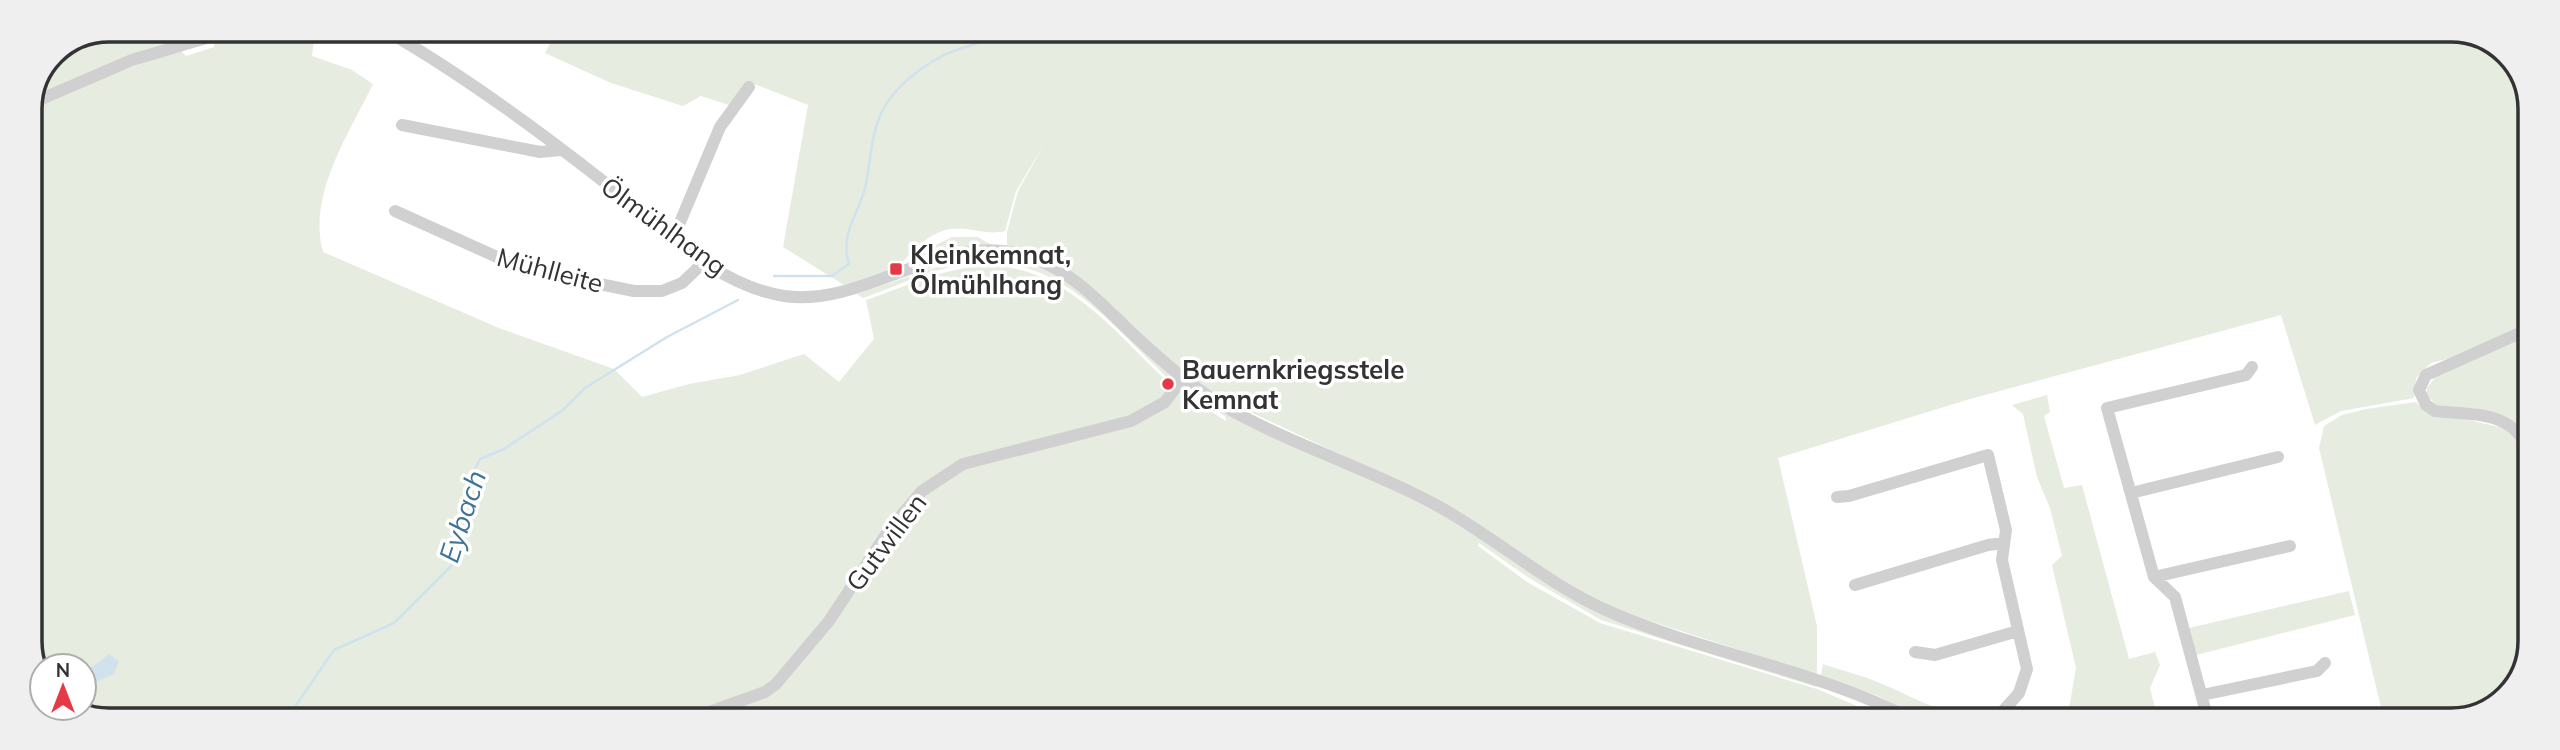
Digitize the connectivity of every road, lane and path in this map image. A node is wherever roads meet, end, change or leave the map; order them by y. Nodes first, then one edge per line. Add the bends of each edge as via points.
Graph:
1 (193, 42) edge
2 (404, 42) edge
3 (749, 87) dead end
4 (43, 98) edge
5 (402, 125) dead end
6 (560, 150) junction
7 (395, 211) dead end
8 (673, 239) junction
9 (704, 262) junction
10 (2518, 334) edge
11 (2252, 367) dead end
12 (1183, 378) junction
13 (2518, 434) edge
14 (2278, 457) dead end
15 (2131, 493) junction
16 (1837, 497) dead end
17 (2004, 543) junction
18 (2290, 546) dead end
19 (2154, 577) junction
20 (1855, 584) dead end
21 (2018, 631) junction
22 (1915, 652) dead end
23 (2325, 663) dead end
24 (2202, 695) junction
25 (721, 708) edge
26 (1891, 708) edge
27 (2004, 708) edge
28 (2205, 708) edge

1 - 4 street via 132,60
2 - 6 street, Ölmühlhang
3 - 8 street via 720,127
5 - 6 street via 533,151
6 - 8 street, Ölmühlhang
7 - 9 street, Mühlleite via 508,262 634,292 662,291 682,283
8 - 9 street, Ölmühlhang
9 - 12 street, Ölmühlhang via 745,284 800,298 843,294 954,255 978,251 1027,256 1078,282
10 - 13 street via 2426,374 2419,390 2426,405 2435,411 2497,417
11 - 15 street via 2246,375 2107,408
12 - 25 street, Gutwillen via 1165,402 1131,421 963,464 922,491 889,530 829,621 776,684
12 - 26 street, Ölmühlhang via 1229,409 1442,508 1608,611 1819,679
14 - 15 street
15 - 19 street
16 - 17 street via 1988,455 2006,530
17 - 20 street
17 - 21 street via 2002,560
18 - 19 street
19 - 24 street via 2175,597
21 - 22 street via 1936,655
21 - 27 street via 2027,669 2025,681
23 - 24 street via 2318,671
24 - 28 street

